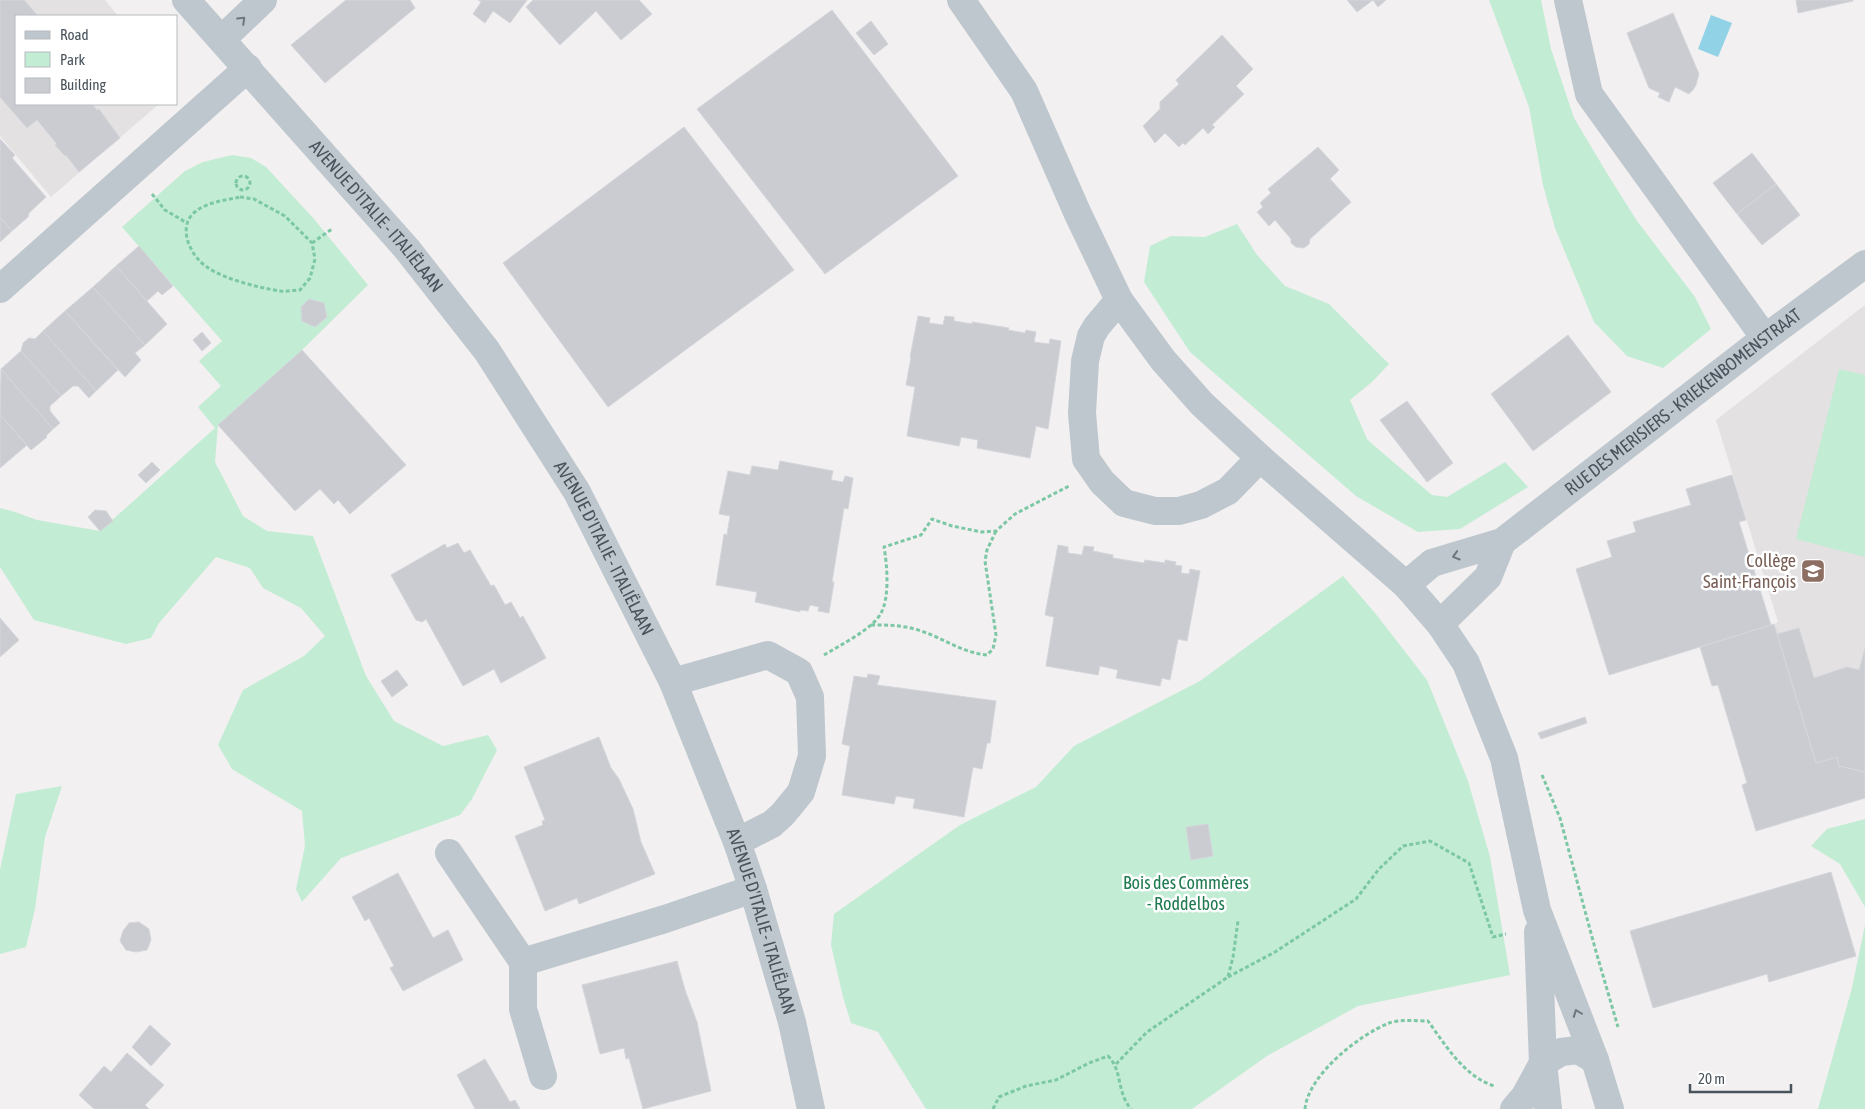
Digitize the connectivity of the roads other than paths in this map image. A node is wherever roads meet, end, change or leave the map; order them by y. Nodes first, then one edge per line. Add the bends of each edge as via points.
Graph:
1 (186, 0) edge
2 (263, 0) edge
3 (961, 0) edge
4 (1568, 0) edge
5 (222, 39) junction
6 (248, 68) junction
7 (1865, 264) edge
8 (0, 289) edge
9 (1119, 300) junction
10 (1765, 338) junction
11 (1260, 458) junction
12 (1502, 542) junction
13 (1406, 585) junction
14 (1440, 624) junction
15 (673, 682) junction
16 (737, 842) junction
17 (448, 854) dead end
18 (754, 889) junction
19 (1537, 910) junction
20 (523, 962) junction
21 (1595, 1060) junction
22 (1543, 1063) junction
23 (543, 1076) dead end
24 (1507, 1099) edge
25 (812, 1109) edge
26 (1548, 1109) edge
27 (1610, 1109) edge

1 - 5 street, AVENUE D'ITALIE - ITALIËLAAN
5 -> 2 street
3 - 9 street via 1024,91 1076,212
4 - 10 street via 1589,94
5 - 6 street, AVENUE D'ITALIE - ITALIËLAAN
6 - 8 street
6 - 15 street, AVENUE D'ITALIE - ITALIËLAAN via 407,248 487,351 577,492
7 - 10 street, RUE DES MERISIERS - KRIEKENBOMENSTRAAT
9 - 11 street via 1163,360 1202,404
9 - 11 street via 1091,336 1085,362 1082,413 1086,459 1102,482 1124,503 1154,511 1179,511 1228,492
10 - 12 street, RUE DES MERISIERS - KRIEKENBOMENSTRAAT
11 - 13 street
12 -> 13 street, RUE DES MERISIERS - KRIEKENBOMENSTRAAT via 1432,563
12 - 14 street via 1488,578
13 - 14 street
14 - 19 street via 1466,663 1504,758
15 - 16 street, AVENUE D'ITALIE - ITALIËLAAN
15 - 16 street via 768,655 799,672 810,697 812,756 801,792 772,824
16 - 18 street, AVENUE D'ITALIE - ITALIËLAAN
17 - 20 street
18 - 20 street
18 - 25 street, AVENUE D'ITALIE - ITALIËLAAN via 792,1022
21 -> 19 street
19 - 22 street
20 - 23 street via 523,1009
21 - 22 street via 1578,1050 1561,1052
21 - 27 street
22 - 24 street via 1525,1096
22 - 26 street

